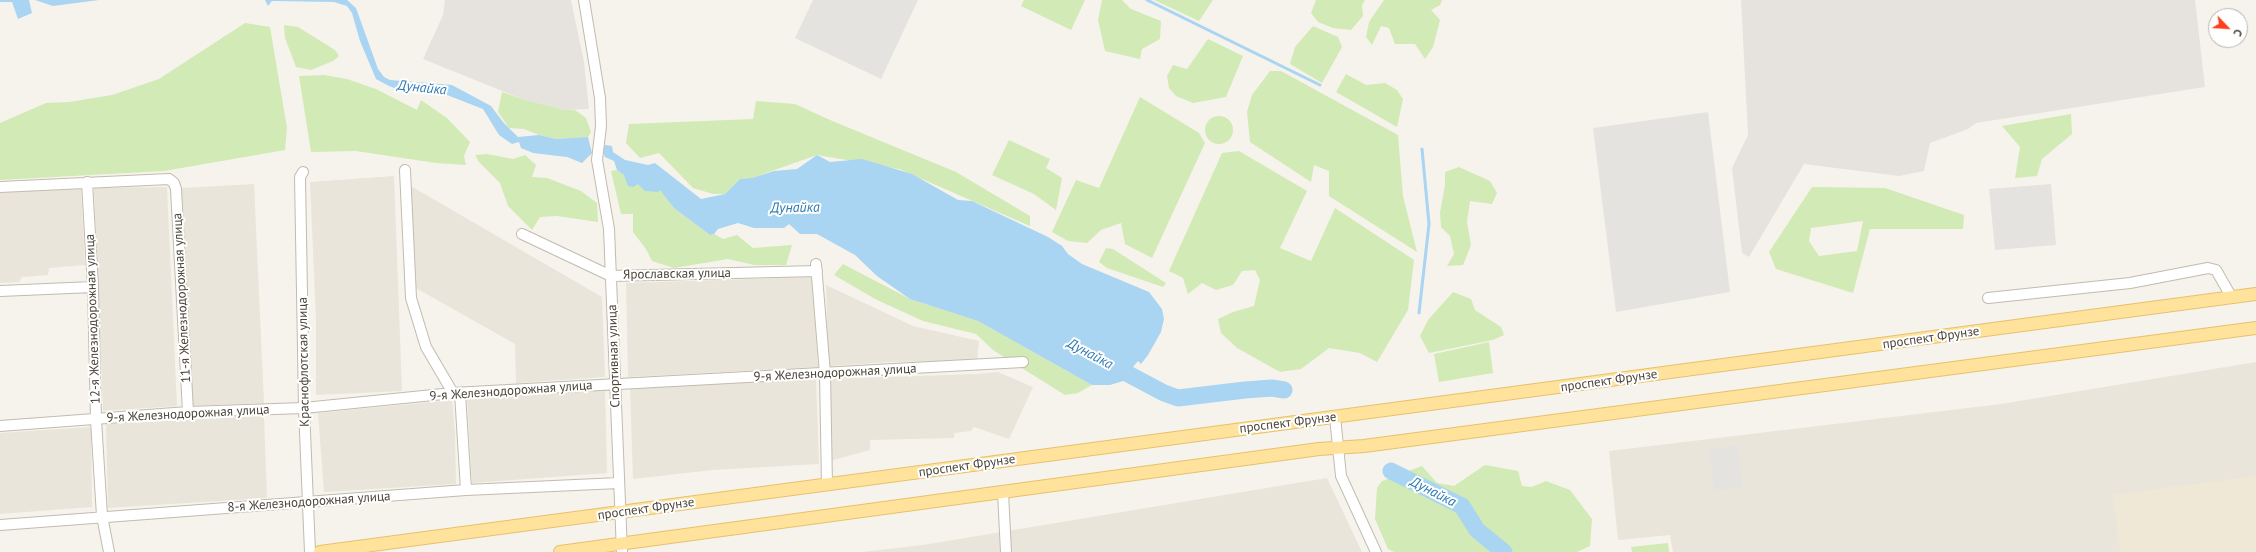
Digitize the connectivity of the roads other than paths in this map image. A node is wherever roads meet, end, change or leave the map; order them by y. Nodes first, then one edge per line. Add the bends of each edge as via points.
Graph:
1 (584, 0) edge
2 (405, 170) dead end
3 (303, 172) dead end
4 (87, 182) junction
5 (0, 187) edge
6 (522, 234) dead end
7 (611, 276) junction
8 (93, 287) junction
9 (0, 291) edge
10 (2256, 294) edge
11 (1988, 298) dead end
12 (2232, 298) junction
13 (2256, 328) edge
14 (1023, 362) dead end
15 (825, 374) junction
16 (615, 384) junction
17 (456, 393) junction
18 (304, 408) junction
19 (188, 412) junction
20 (1335, 417) junction
21 (96, 420) junction
22 (0, 426) edge
23 (1337, 448) junction
24 (618, 483) junction
25 (828, 485) junction
26 (466, 490) junction
27 (1003, 493) junction
28 (308, 502) junction
29 (620, 512) junction
30 (102, 516) junction
31 (0, 526) edge
32 (622, 548) edge
33 (109, 552) edge
34 (310, 552) edge
35 (320, 552) edge
36 (560, 552) edge
37 (1006, 552) edge
38 (1376, 552) edge

1 - 7 street, Спортивная улица via 600,98 601,126 597,160 609,229
2 - 17 street via 411,298 426,347
3 - 18 street, Краснофлотская улица via 300,177
4 - 5 street
4 - 8 street, 12-я Железнодорожная улица
4 - 19 street, 11-я Железнодорожная улица via 169,179 174,183
6 - 7 street, Ярославская улица
7 - 15 street, Ярославская улица via 816,268
7 - 16 street, Спортивная улица
8 - 9 street
8 - 21 street, 12-я Железнодорожная улица
10 - 12 main road, проспект Фрунзе
11 - 12 street via 2130,283 2208,268 2216,270
12 - 20 main road, проспект Фрунзе
13 - 23 main road
14 - 15 street, 9-я Железнодорожная улица
15 - 16 street, 9-я Железнодорожная улица
15 - 25 street
16 - 17 street, 9-я Железнодорожная улица
16 - 24 street, Спортивная улица
17 - 18 street, 9-я Железнодорожная улица
17 - 26 street
18 - 19 street, 9-я Железнодорожная улица
18 - 28 street, Краснофлотская улица
19 - 21 street, 9-я Железнодорожная улица
20 - 23 street
20 - 25 main road, проспект Фрунзе
21 - 22 street, 9-я Железнодорожная улица
21 - 30 street, 12-я Железнодорожная улица
23 - 27 main road
23 - 38 street via 1342,476
24 - 26 street, 8-я Железнодорожная улица
24 - 29 street, Спортивная улица
25 - 29 main road, проспект Фрунзе
26 - 28 street, 8-я Железнодорожная улица
27 - 32 main road
27 - 37 street
28 - 30 street, 8-я Железнодорожная улица
28 - 34 street, Краснофлотская улица
29 - 32 street, Спортивная улица
29 - 35 main road, проспект Фрунзе
30 - 31 street, 8-я Железнодорожная улица
30 - 33 street, 12-я Железнодорожная улица
32 - 36 main road

